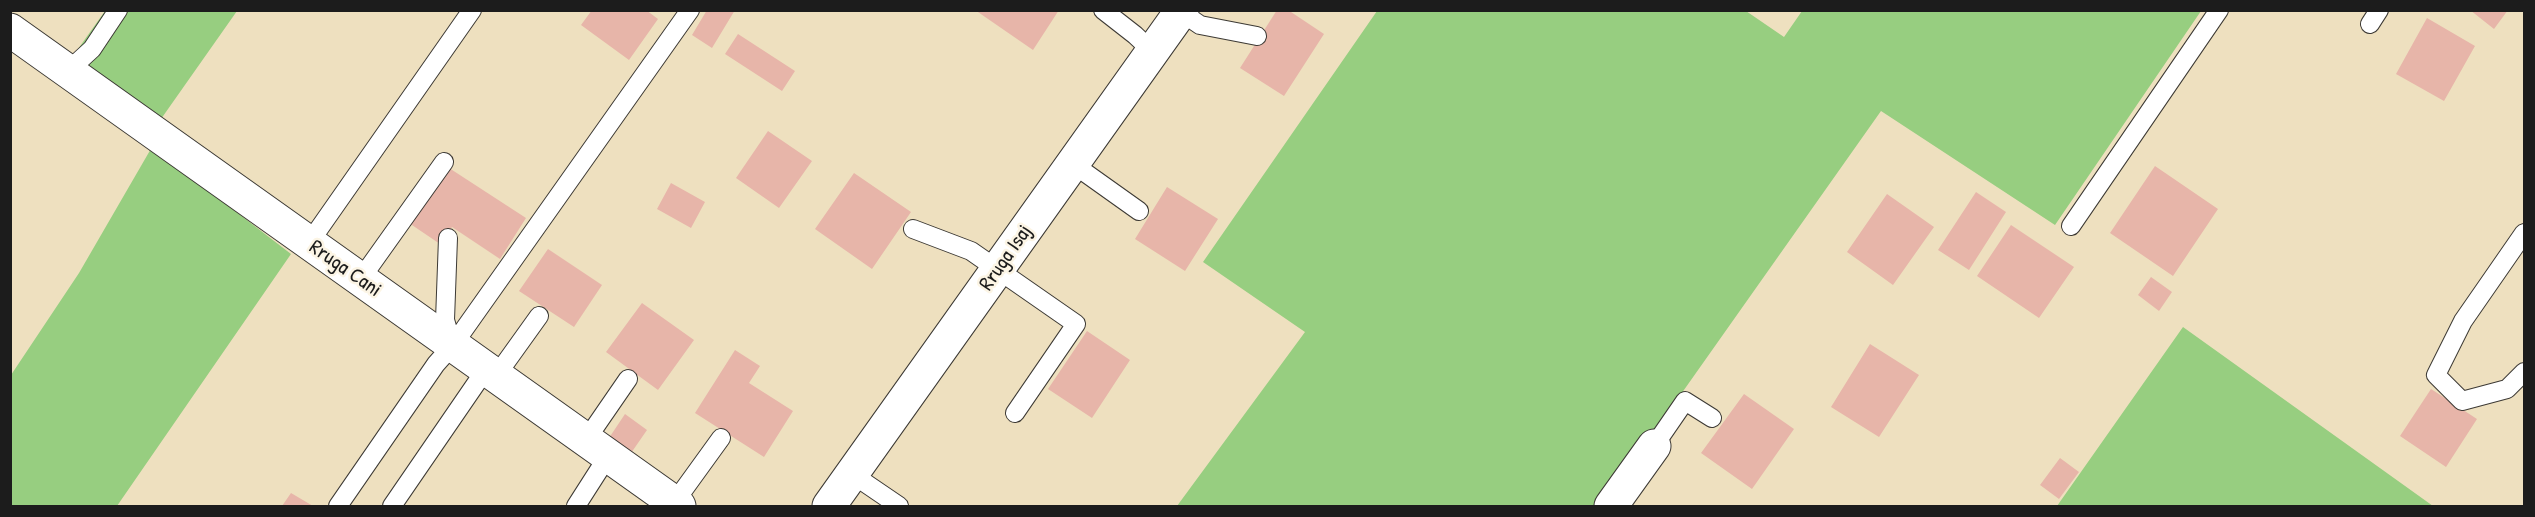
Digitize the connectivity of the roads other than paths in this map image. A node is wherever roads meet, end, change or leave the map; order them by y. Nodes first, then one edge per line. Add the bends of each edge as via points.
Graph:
1 (118, 10) edge
2 (472, 10) edge
3 (690, 10) edge
4 (1103, 10) edge
5 (2219, 10) edge
6 (1182, 11) edge
7 (10, 30) edge
8 (1257, 36) dead end
9 (1153, 52) junction
10 (68, 71) junction
11 (444, 162) dead end
12 (1073, 164) junction
13 (1139, 211) dead end
14 (2071, 226) dead end
15 (913, 229) dead end
16 (2524, 233) edge
17 (448, 238) dead end
18 (309, 243) junction
19 (998, 270) junction
20 (360, 280) junction
21 (539, 316) dead end
22 (453, 345) junction
23 (491, 372) junction
24 (2524, 372) edge
25 (628, 379) dead end
26 (1015, 412) dead end
27 (1712, 418) dead end
28 (721, 438) dead end
29 (1654, 446) joint
30 (597, 448) junction
31 (852, 474) junction
32 (677, 505) edge
33 (338, 507) edge
34 (392, 507) edge
35 (576, 507) edge
36 (829, 507) edge
37 (899, 507) edge
38 (1611, 507) edge

1 - 10 lane via 92,48
2 - 18 lane
3 - 22 lane
4 - 9 lane
5 - 14 lane
6 - 8 lane via 1200,25
6 - 9 street, Rruga Isaj
7 - 10 street, Rruga Cani
9 - 12 street, Rruga Isaj
10 - 18 street, Rruga Cani
11 - 20 lane
12 - 13 lane
12 - 19 street, Rruga Isaj
15 - 19 lane via 971,251
16 - 24 lane via 2463,321 2436,375 2462,401 2507,388
17 - 22 lane via 445,320
18 - 20 street, Rruga Cani
19 - 26 lane via 1076,324
19 - 31 street, Rruga Isaj
20 - 22 street, Rruga Cani
21 - 23 lane
22 - 23 street, Rruga Cani
22 - 33 lane via 436,363
23 - 30 street, Rruga Cani
23 - 34 lane
25 - 30 lane
27 - 29 lane via 1685,400
28 - 32 lane
29 - 38 street
30 - 32 street, Rruga Cani
30 - 35 lane
31 - 36 street, Rruga Isaj
31 - 37 lane

